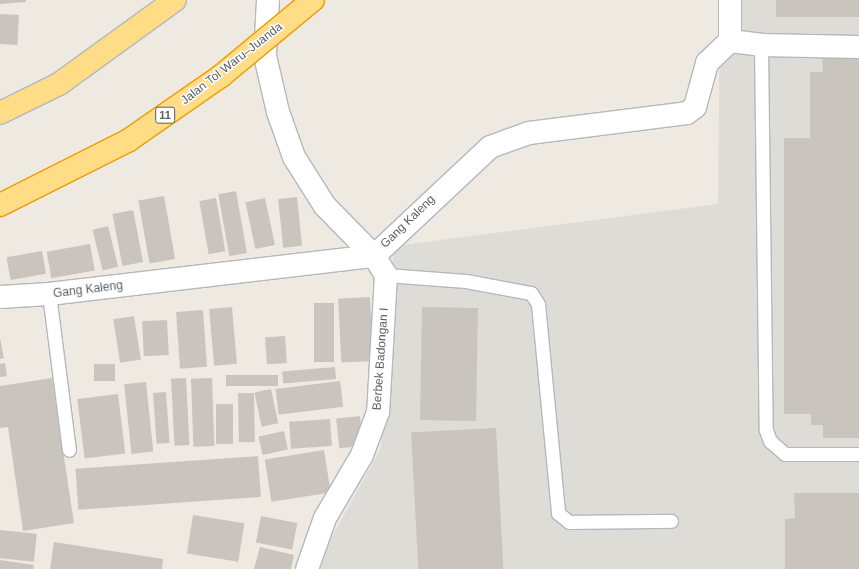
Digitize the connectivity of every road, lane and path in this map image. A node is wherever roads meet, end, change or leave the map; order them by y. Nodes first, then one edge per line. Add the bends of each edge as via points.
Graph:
1 (175, 0) edge
2 (268, 0) edge
3 (313, 0) edge
4 (730, 0) edge
5 (730, 41) junction
6 (761, 46) junction
7 (859, 47) edge
8 (0, 113) edge
9 (0, 205) edge
10 (374, 256) junction
11 (386, 275) junction
12 (49, 294) junction
13 (0, 297) edge
14 (69, 450) dead end
15 (859, 454) edge
16 (671, 521) dead end
17 (307, 569) edge

1 - 8 highway via 59,84
2 - 10 street via 265,56 278,112 294,157 324,206
3 - 9 highway, Jalan Tol Waru–Juanda / 11, bridge via 221,76 129,140
4 - 5 street
5 - 6 street
5 - 10 street, Gang Kaleng via 707,63 695,107 687,113 529,133 490,147
6 - 7 street
6 - 15 lane via 766,430 770,441 785,454
10 - 11 street
10 - 12 street, Gang Kaleng
11 - 16 lane via 466,281 531,293 538,304 558,513 569,522
11 - 17 street, Berbek Badongan I via 378,412 362,455 325,518
12 - 13 street, Gang Kaleng
12 - 14 lane

